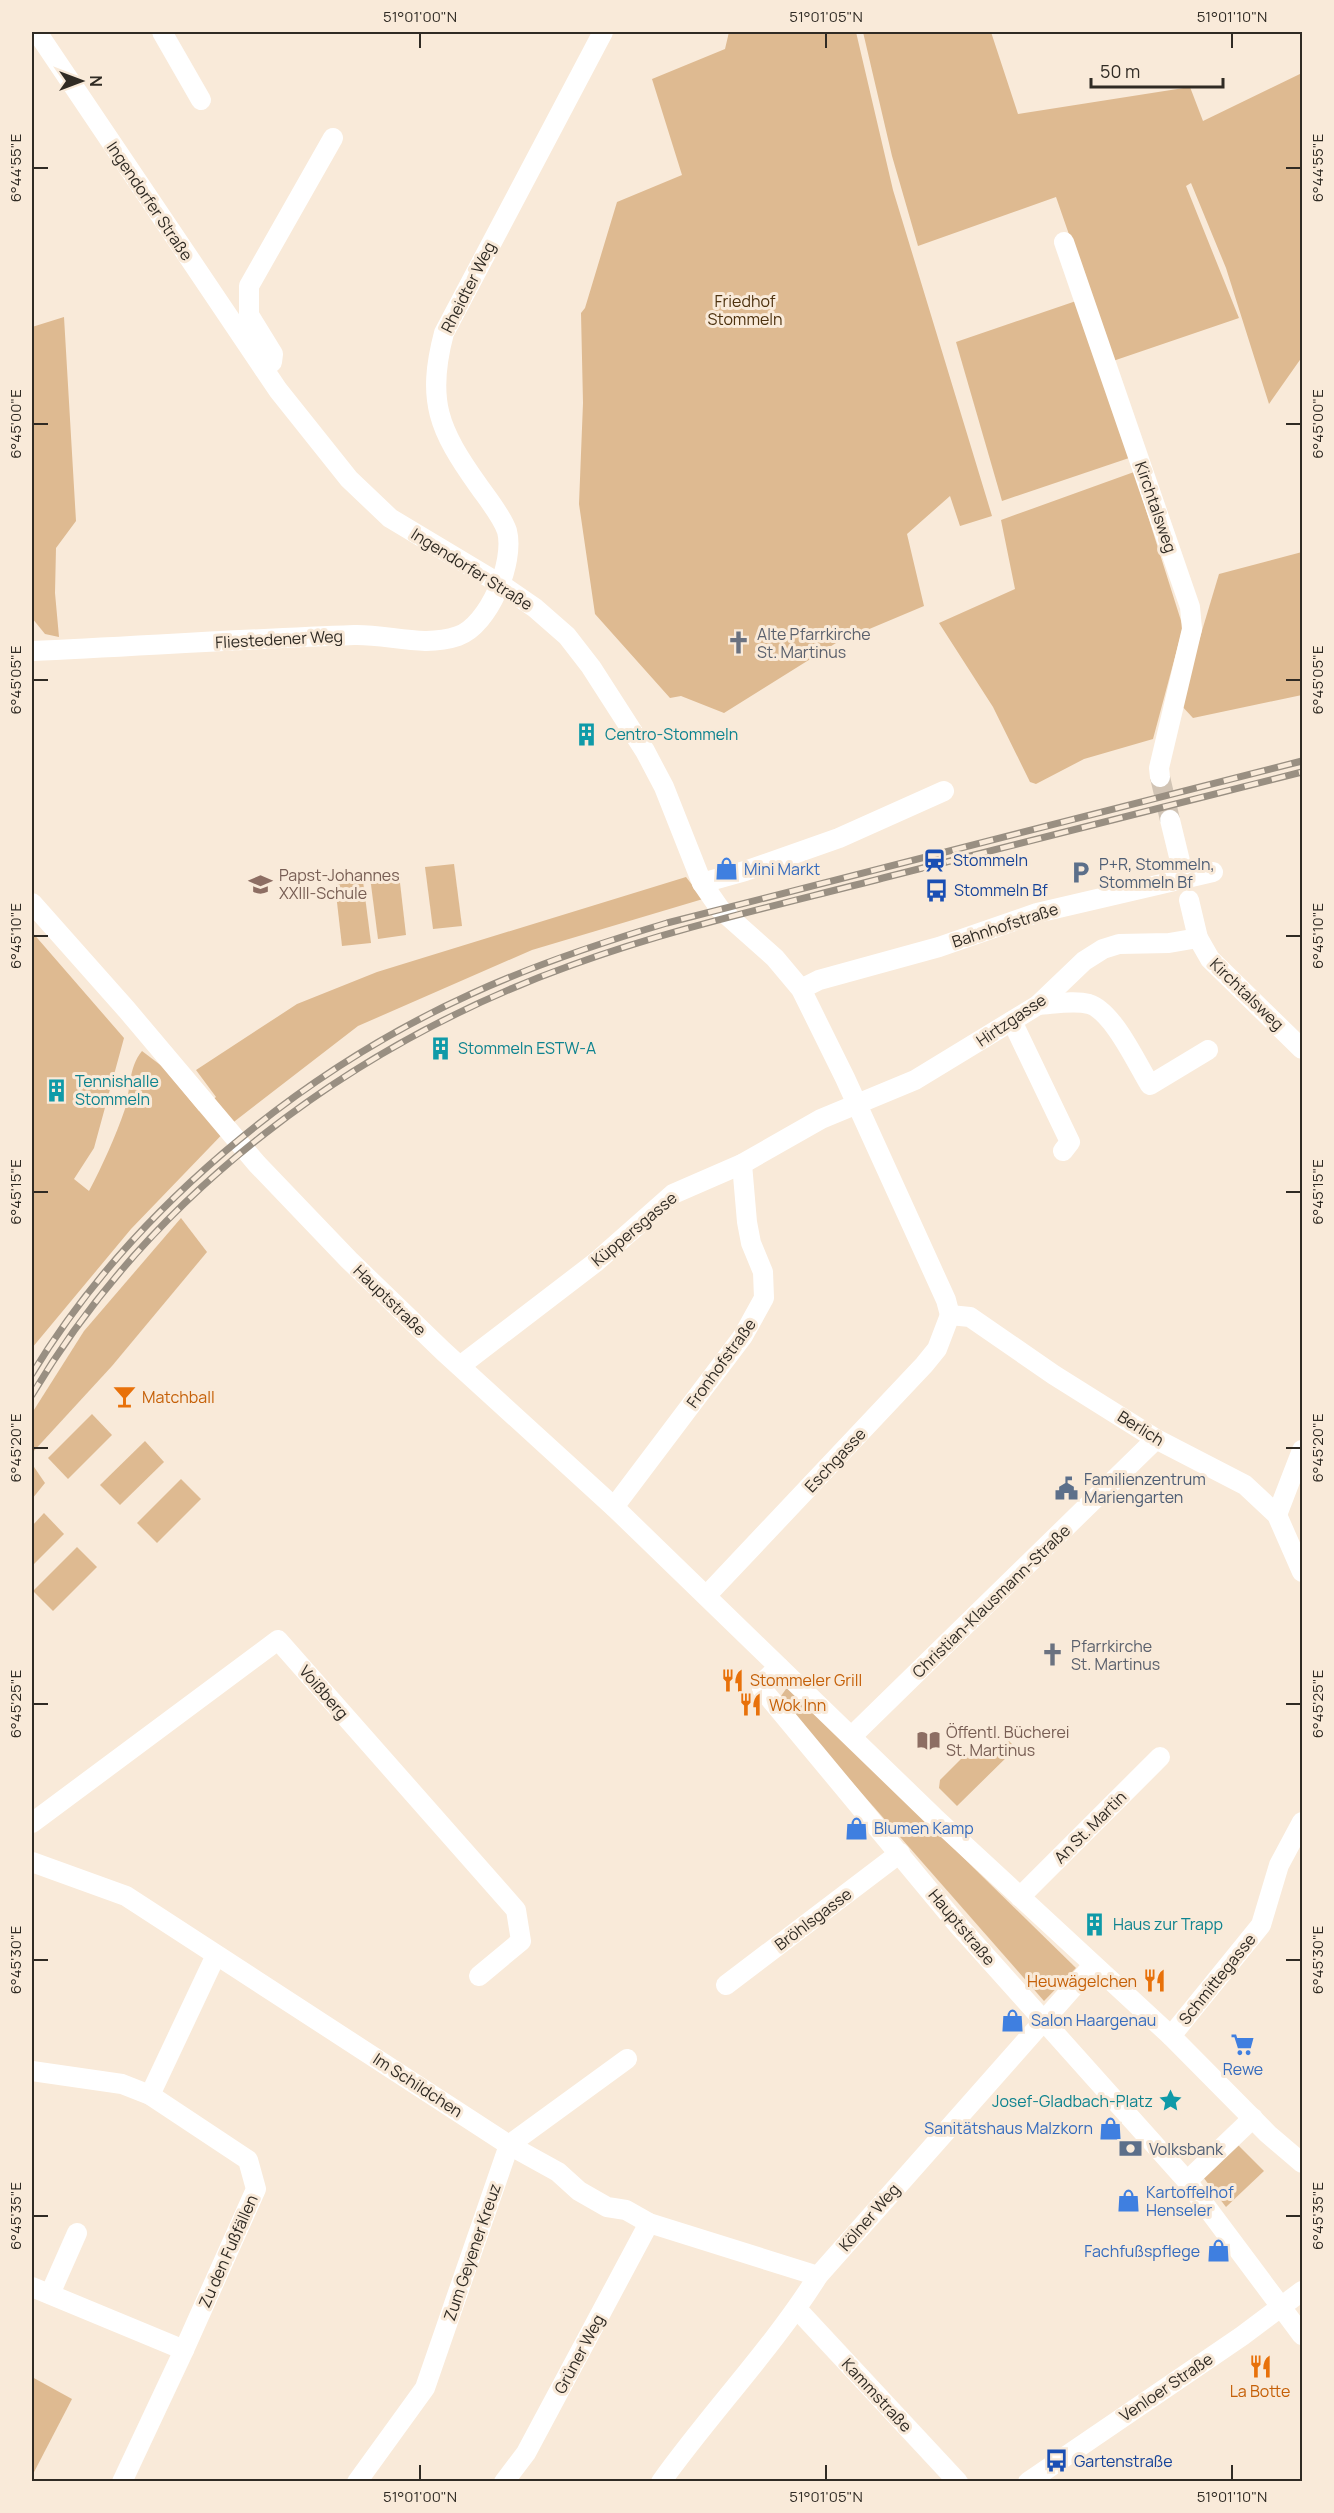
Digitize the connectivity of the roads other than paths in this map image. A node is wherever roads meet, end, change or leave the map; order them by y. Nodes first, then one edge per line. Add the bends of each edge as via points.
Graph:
1 (37, 32) edge
2 (162, 32) edge
3 (603, 32) edge
4 (201, 100) dead end
5 (333, 138) dead end
6 (1064, 242) dead end
7 (264, 369) junction
8 (500, 584) junction
9 (32, 651) edge
10 (1160, 777) tunnel mouth
11 (944, 791) dead end
12 (1170, 820) tunnel mouth
13 (1180, 861) dead end
14 (1213, 872) dead end
15 (702, 883) junction
16 (1189, 900) dead end
17 (32, 903) edge
18 (1198, 938) junction
19 (801, 989) junction
20 (1038, 1005) junction
21 (1012, 1021) junction
22 (1302, 1049) edge
23 (1208, 1050) dead end
24 (857, 1105) junction
25 (1063, 1151) dead end
26 (742, 1164) junction
27 (950, 1316) junction
28 (460, 1366) junction
29 (1156, 1439) junction
30 (1302, 1450) edge
31 (614, 1507) junction
32 (1277, 1515) junction
33 (1302, 1572) edge
34 (707, 1595) junction
35 (779, 1667) junction
36 (852, 1736) junction
37 (1160, 1757) dead end
38 (1302, 1821) edge
39 (32, 1823) edge
40 (900, 1853) junction
41 (32, 1862) edge
42 (1020, 1897) junction
43 (216, 1955) junction
44 (1093, 1965) junction
45 (480, 1976) dead end
46 (726, 1984) dead end
47 (1042, 2020) junction
48 (1171, 2036) junction
49 (627, 2059) dead end
50 (32, 2071) edge
51 (150, 2095) junction
52 (1253, 2118) junction
53 (509, 2145) junction
54 (1302, 2163) edge
55 (1187, 2181) junction
56 (649, 2223) junction
57 (77, 2233) dead end
58 (818, 2276) junction
59 (32, 2287) edge
60 (1302, 2291) edge
61 (50, 2294) junction
62 (1283, 2307) junction
63 (797, 2309) junction
64 (1302, 2335) edge
65 (184, 2350) junction
66 (122, 2481) edge
67 (357, 2481) edge
68 (504, 2481) edge
69 (661, 2481) edge
70 (958, 2481) edge
71 (1028, 2481) edge

1 - 7 street, Ingendorfer Straße
2 - 4 street
3 - 8 street, Rheidter Weg via 449,323 436,365 435,398 441,424 506,529 509,555
5 - 7 street via 249,286 249,315 273,354 272,362
6 - 10 street, Kirchtalsweg via 1190,607 1192,629
7 - 8 street, Ingendorfer Straße via 342,471 372,503 390,518
8 - 9 street, Fliestedener Weg via 480,617 460,635 429,642 358,635
8 - 15 street, Ingendorfer Straße via 567,636 591,667 645,751
11 - 15 street via 839,838
12 - 13 street
14 - 19 street, Bahnhofstraße via 1037,913 939,947 819,980
15 - 19 street, Ingendorfer Straße via 728,917 775,958
16 - 18 street, Kirchtalsweg
17 - 28 street, Hauptstraße via 257,1164
18 - 20 street, Hirtzgasse via 1119,944 1103,949 1084,961
18 - 22 street, Kirchtalsweg via 1210,959
19 - 24 street
20 - 21 street, Hirtzgasse
20 - 23 street via 1078,1003 1101,1010 1150,1085
21 - 24 street, Hirtzgasse via 915,1080
21 - 25 street via 1070,1142
24 - 26 street, Küppersgasse via 821,1119
24 - 27 street
26 - 28 street, Küppersgasse via 673,1194 596,1262
26 - 31 street, Fronhofstraße via 747,1222 763,1272 764,1298 743,1335
27 - 29 street, Berlich via 970,1317
27 - 34 street, Eschgasse via 937,1349 924,1365
28 - 31 street, Hauptstraße
29 - 32 street, Berlich via 1245,1485
29 - 36 street, Christian-Klausmann-Straße
30 - 32 street
31 - 34 street, Hauptstraße
32 - 33 street, Berlich
34 - 35 street, Hauptstraße
35 - 36 street, Hauptstraße
35 - 40 street, Hauptstraße via 762,1689
36 - 42 street, Hauptstraße
37 - 42 street, An St. Martin
38 - 48 street, Schmittegasse via 1279,1866 1261,1925
39 - 45 street, Voißberg via 278,1640 516,1910 521,1941
40 - 46 street, Bröhlsgasse
40 - 47 street, Hauptstraße
41 - 43 street, Im Schildchen via 126,1896
42 - 44 street, Hauptstraße
43 - 51 street
43 - 53 street, Im Schildchen
44 - 47 street, Kölner Weg
44 - 48 street, Hauptstraße
47 - 55 street, Hauptstraße
47 - 58 street, Kölner Weg
48 - 52 street, Hauptstraße
49 - 53 street
50 - 51 street, Zu den Fußfällen via 122,2084
51 - 65 street, Zu den Fußfällen via 248,2160 256,2189
52 - 54 street, Hauptstraße
52 - 55 street
53 - 56 street, Im Schildchen via 558,2172 579,2191 607,2207 626,2210
53 - 67 street, Zum Geyener Kreuz via 425,2388
55 - 62 street, Hauptstraße
56 - 58 street, Im Schildchen
56 - 68 street, Grüner Weg via 526,2453
57 - 61 street
58 - 63 street, Kölner Weg
59 - 61 street
60 - 62 street, Venloer Straße
61 - 65 street
62 - 64 street
62 - 71 street, Venloer Straße
63 - 69 street, Kölner Weg
63 - 70 street, Kammstraße
65 - 66 street, Zu den Fußfällen

